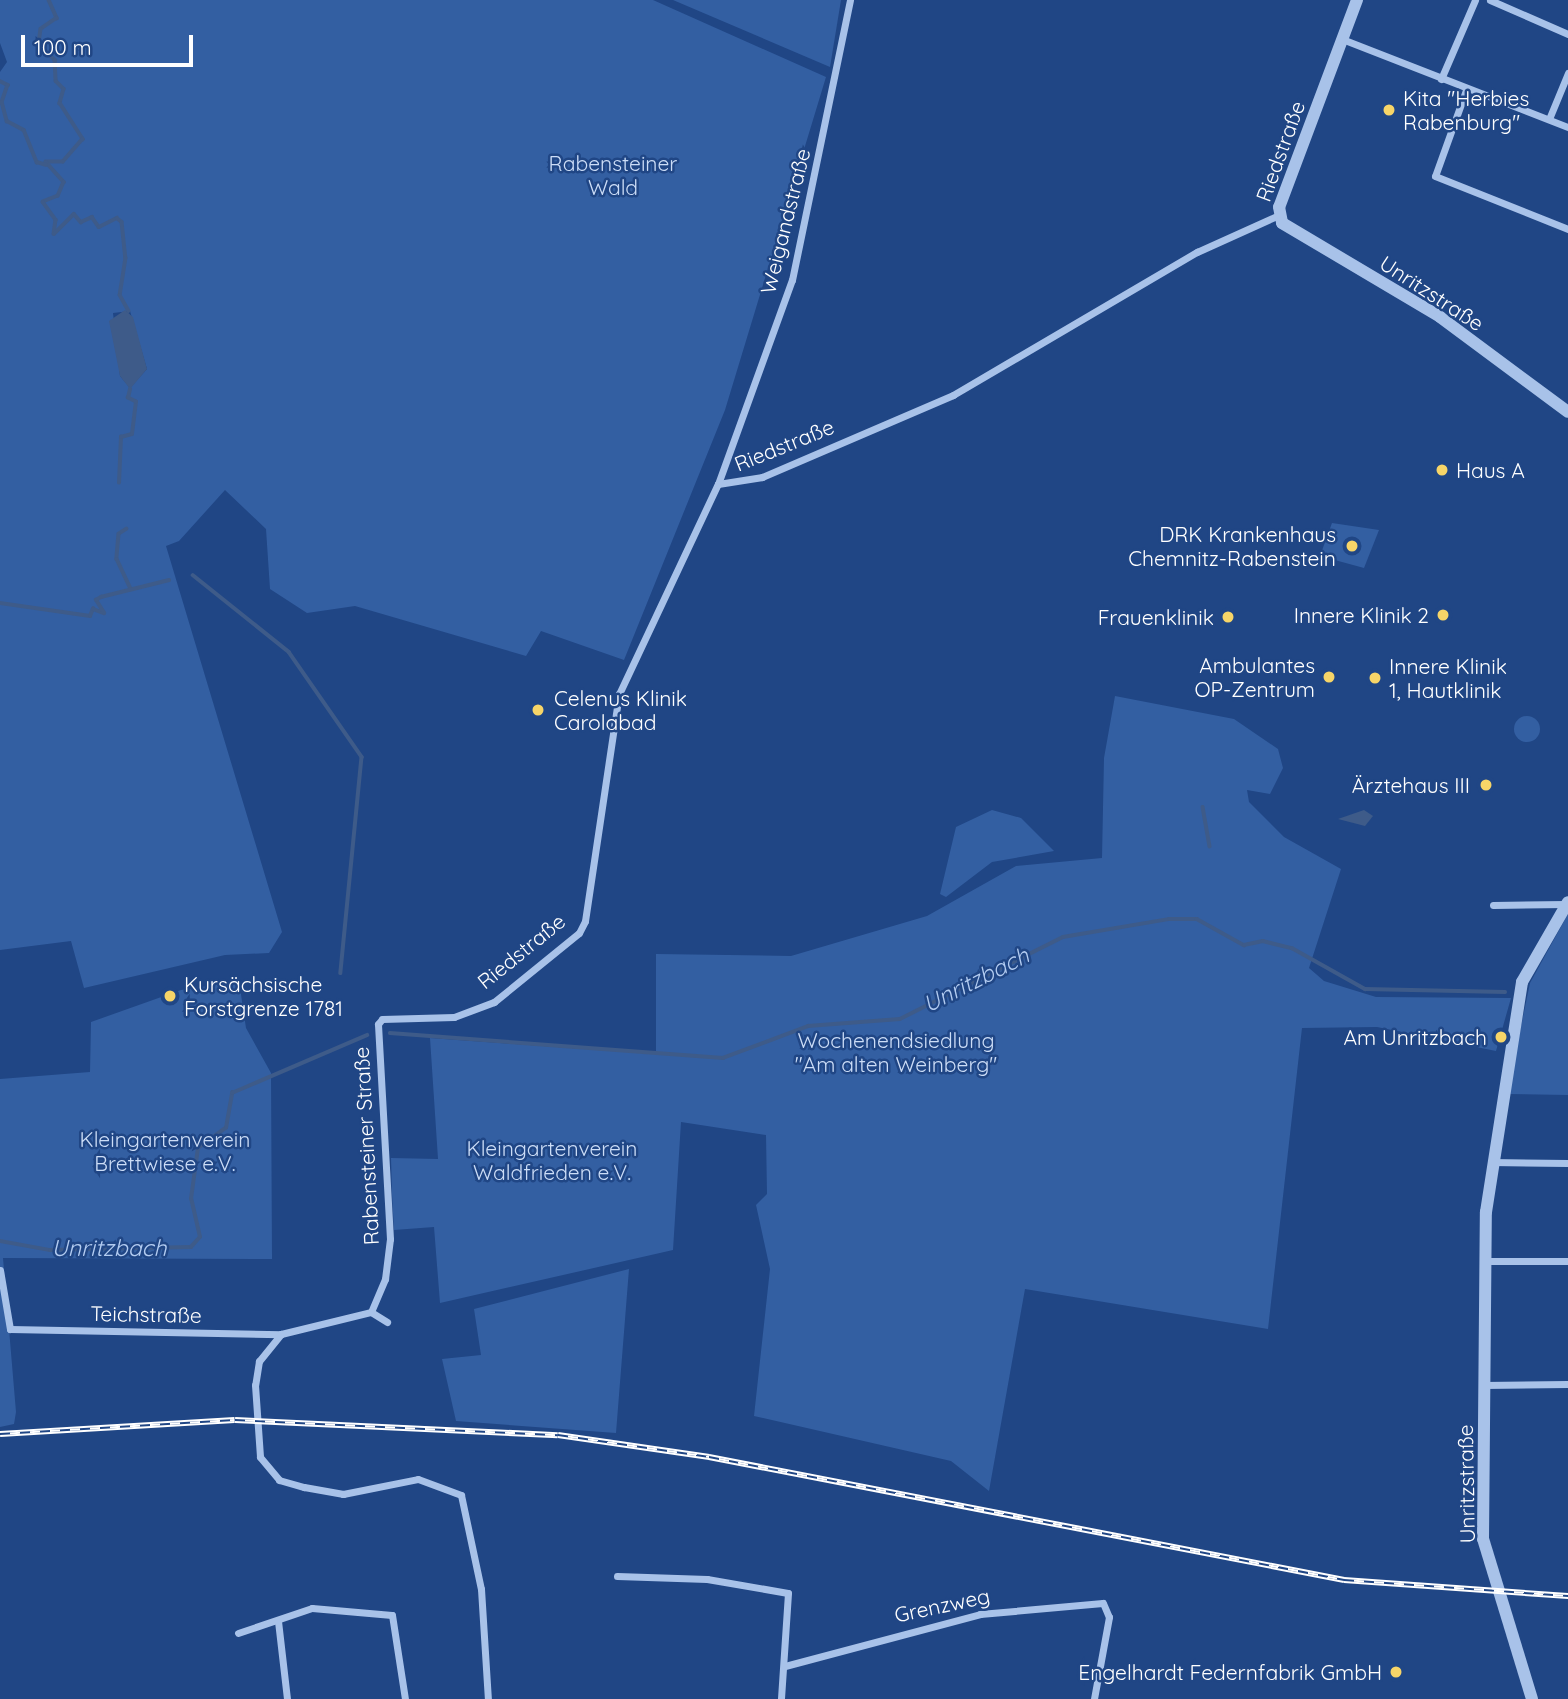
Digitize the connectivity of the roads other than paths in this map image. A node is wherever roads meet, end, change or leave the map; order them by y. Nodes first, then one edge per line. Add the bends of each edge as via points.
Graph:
1 (850, 0) edge
2 (1357, 0) edge
3 (1475, 0) edge
4 (1490, 0) edge
5 (1568, 34) edge
6 (1342, 39) junction
7 (1568, 73) edge
8 (1441, 79) junction
9 (1466, 90) junction
10 (1549, 119) junction
11 (1568, 127) edge
12 (1279, 215) junction
13 (1568, 229) edge
14 (1566, 408) edge
15 (718, 484) junction
16 (1567, 903) edge
17 (1493, 905) dead end
18 (382, 1019) joint
19 (1491, 1162) junction
20 (1568, 1163) edge
21 (1486, 1261) junction
22 (1568, 1261) edge
23 (0, 1270) edge
24 (371, 1312) junction
25 (387, 1322) dead end
26 (281, 1334) junction
27 (1568, 1384) edge
28 (1483, 1385) junction
29 (617, 1576) dead end
30 (278, 1621) junction
31 (238, 1633) dead end
32 (785, 1666) junction
33 (287, 1699) edge
34 (405, 1699) edge
35 (488, 1699) edge
36 (781, 1699) edge
37 (1094, 1699) edge
38 (1532, 1699) edge

1 - 15 street, Weigandstraße via 792,280
2 - 6 street, Riedstraße
3 - 8 street
4 - 5 street
6 - 8 street
6 - 12 street, Riedstraße
7 - 10 street
8 - 9 street
9 - 10 street
9 - 13 street via 1435,176
10 - 11 street
12 - 14 street, Unritzstraße via 1440,317
12 - 15 street, Riedstraße via 1197,252 953,394 762,477
15 - 18 street, Riedstraße via 619,694 579,933 494,1002 466,1014
16 - 17 street
16 - 19 street, Unritzstraße via 1522,982
18 - 24 street, Rabensteiner Straße via 377,1041 390,1239 385,1279
19 - 20 street
19 - 21 street, Unritzstraße
21 - 22 street
21 - 28 street, Unritzstraße
23 - 26 street, Teichstraße via 10,1329
24 - 25 street
24 - 26 street
26 - 35 street via 259,1361 255,1385 260,1457 279,1480 330,1492 418,1479 461,1495 481,1589
27 - 28 street
28 - 38 street, Unritzstraße via 1483,1539
29 - 32 street via 707,1579 788,1593
30 - 31 street
30 - 33 street
30 - 34 street via 312,1608 392,1615
32 - 36 street
32 - 37 street, Grenzweg via 993,1611 1103,1603 1108,1608

